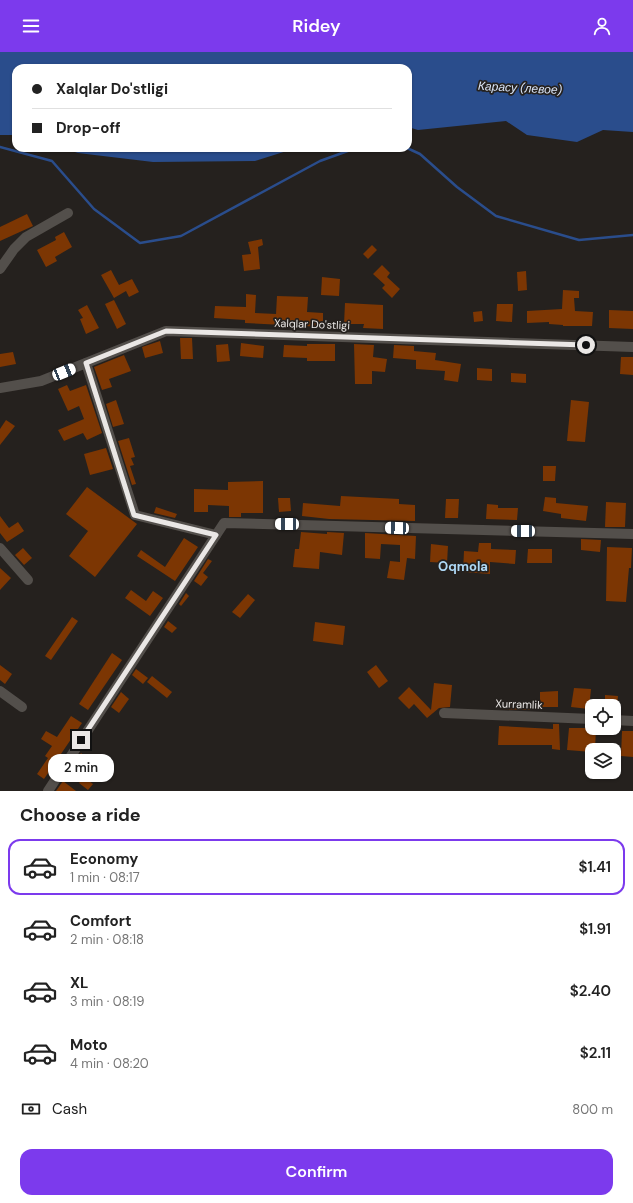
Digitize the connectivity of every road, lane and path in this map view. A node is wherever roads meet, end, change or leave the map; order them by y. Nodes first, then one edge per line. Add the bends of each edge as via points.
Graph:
1 (68, 213) dead end
2 (0, 269) edge
3 (633, 347) edge
4 (86, 363) junction
5 (0, 388) edge
6 (633, 534) edge
7 (216, 535) junction
8 (1, 551) edge
9 (28, 580) dead end
10 (0, 691) edge
11 (22, 707) dead end
12 (444, 713) dead end
13 (585, 719) edge
14 (621, 720) edge
15 (633, 721) edge
16 (48, 791) edge

1 - 2 street via 26,237 14,248
3 - 4 street, Xalqlar Do'stligi via 166,331
4 - 5 street, Xalqlar Do'stligi via 41,381
4 - 7 street via 134,515
6 - 7 street via 224,523
7 - 16 street
8 - 9 street
10 - 11 street
12 - 13 street, Xurramlik
14 - 15 street

